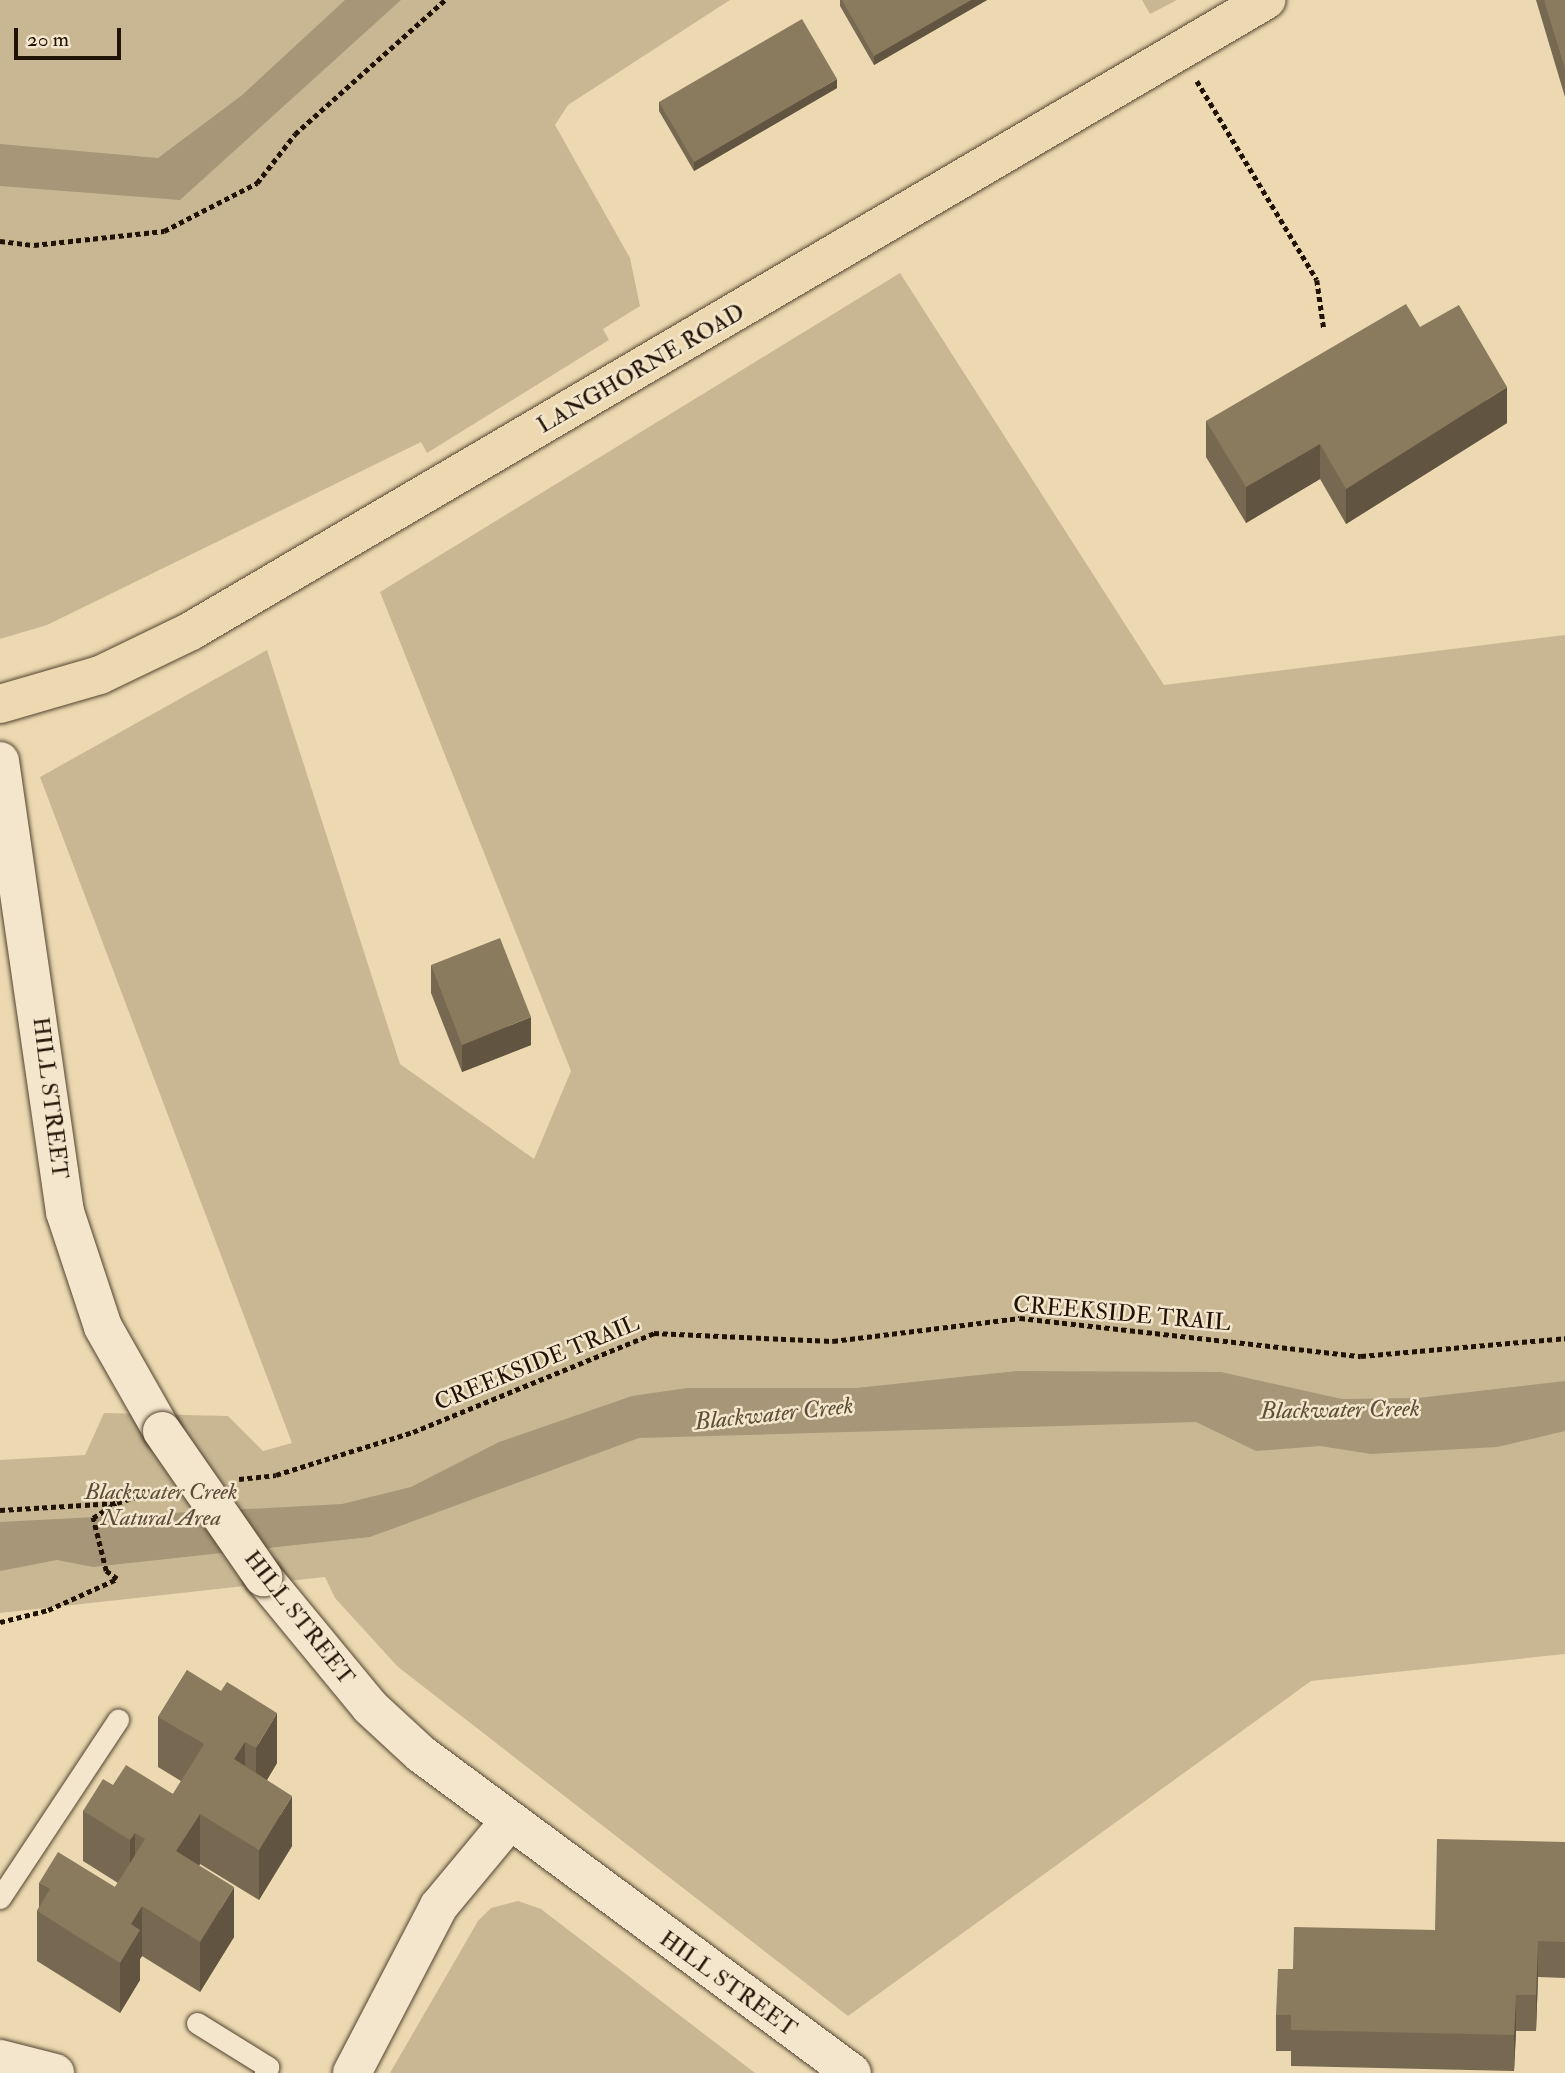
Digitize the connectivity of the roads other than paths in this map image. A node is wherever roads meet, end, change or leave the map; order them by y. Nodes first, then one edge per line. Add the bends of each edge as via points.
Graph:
1 (1266, 0) edge
2 (0, 704) edge
3 (0, 761) edge
4 (14, 941) edge
5 (118, 1720) dead end
6 (508, 1823) junction
7 (0, 1898) edge
8 (197, 2023) dead end
9 (0, 2059) edge
10 (55, 2073) edge
11 (265, 2073) edge
12 (352, 2073) edge
13 (852, 2073) edge

1 - 2 main road, LANGHORNE ROAD via 191,631 100,675
3 - 4 street, HILL STREET
4 - 6 street, HILL STREET, bridge via 69,1226 103,1327 162,1432 263,1577 370,1707
5 - 7 lane
6 - 12 street via 439,1906
6 - 13 street, HILL STREET
8 - 11 lane via 268,2067
9 - 10 street

